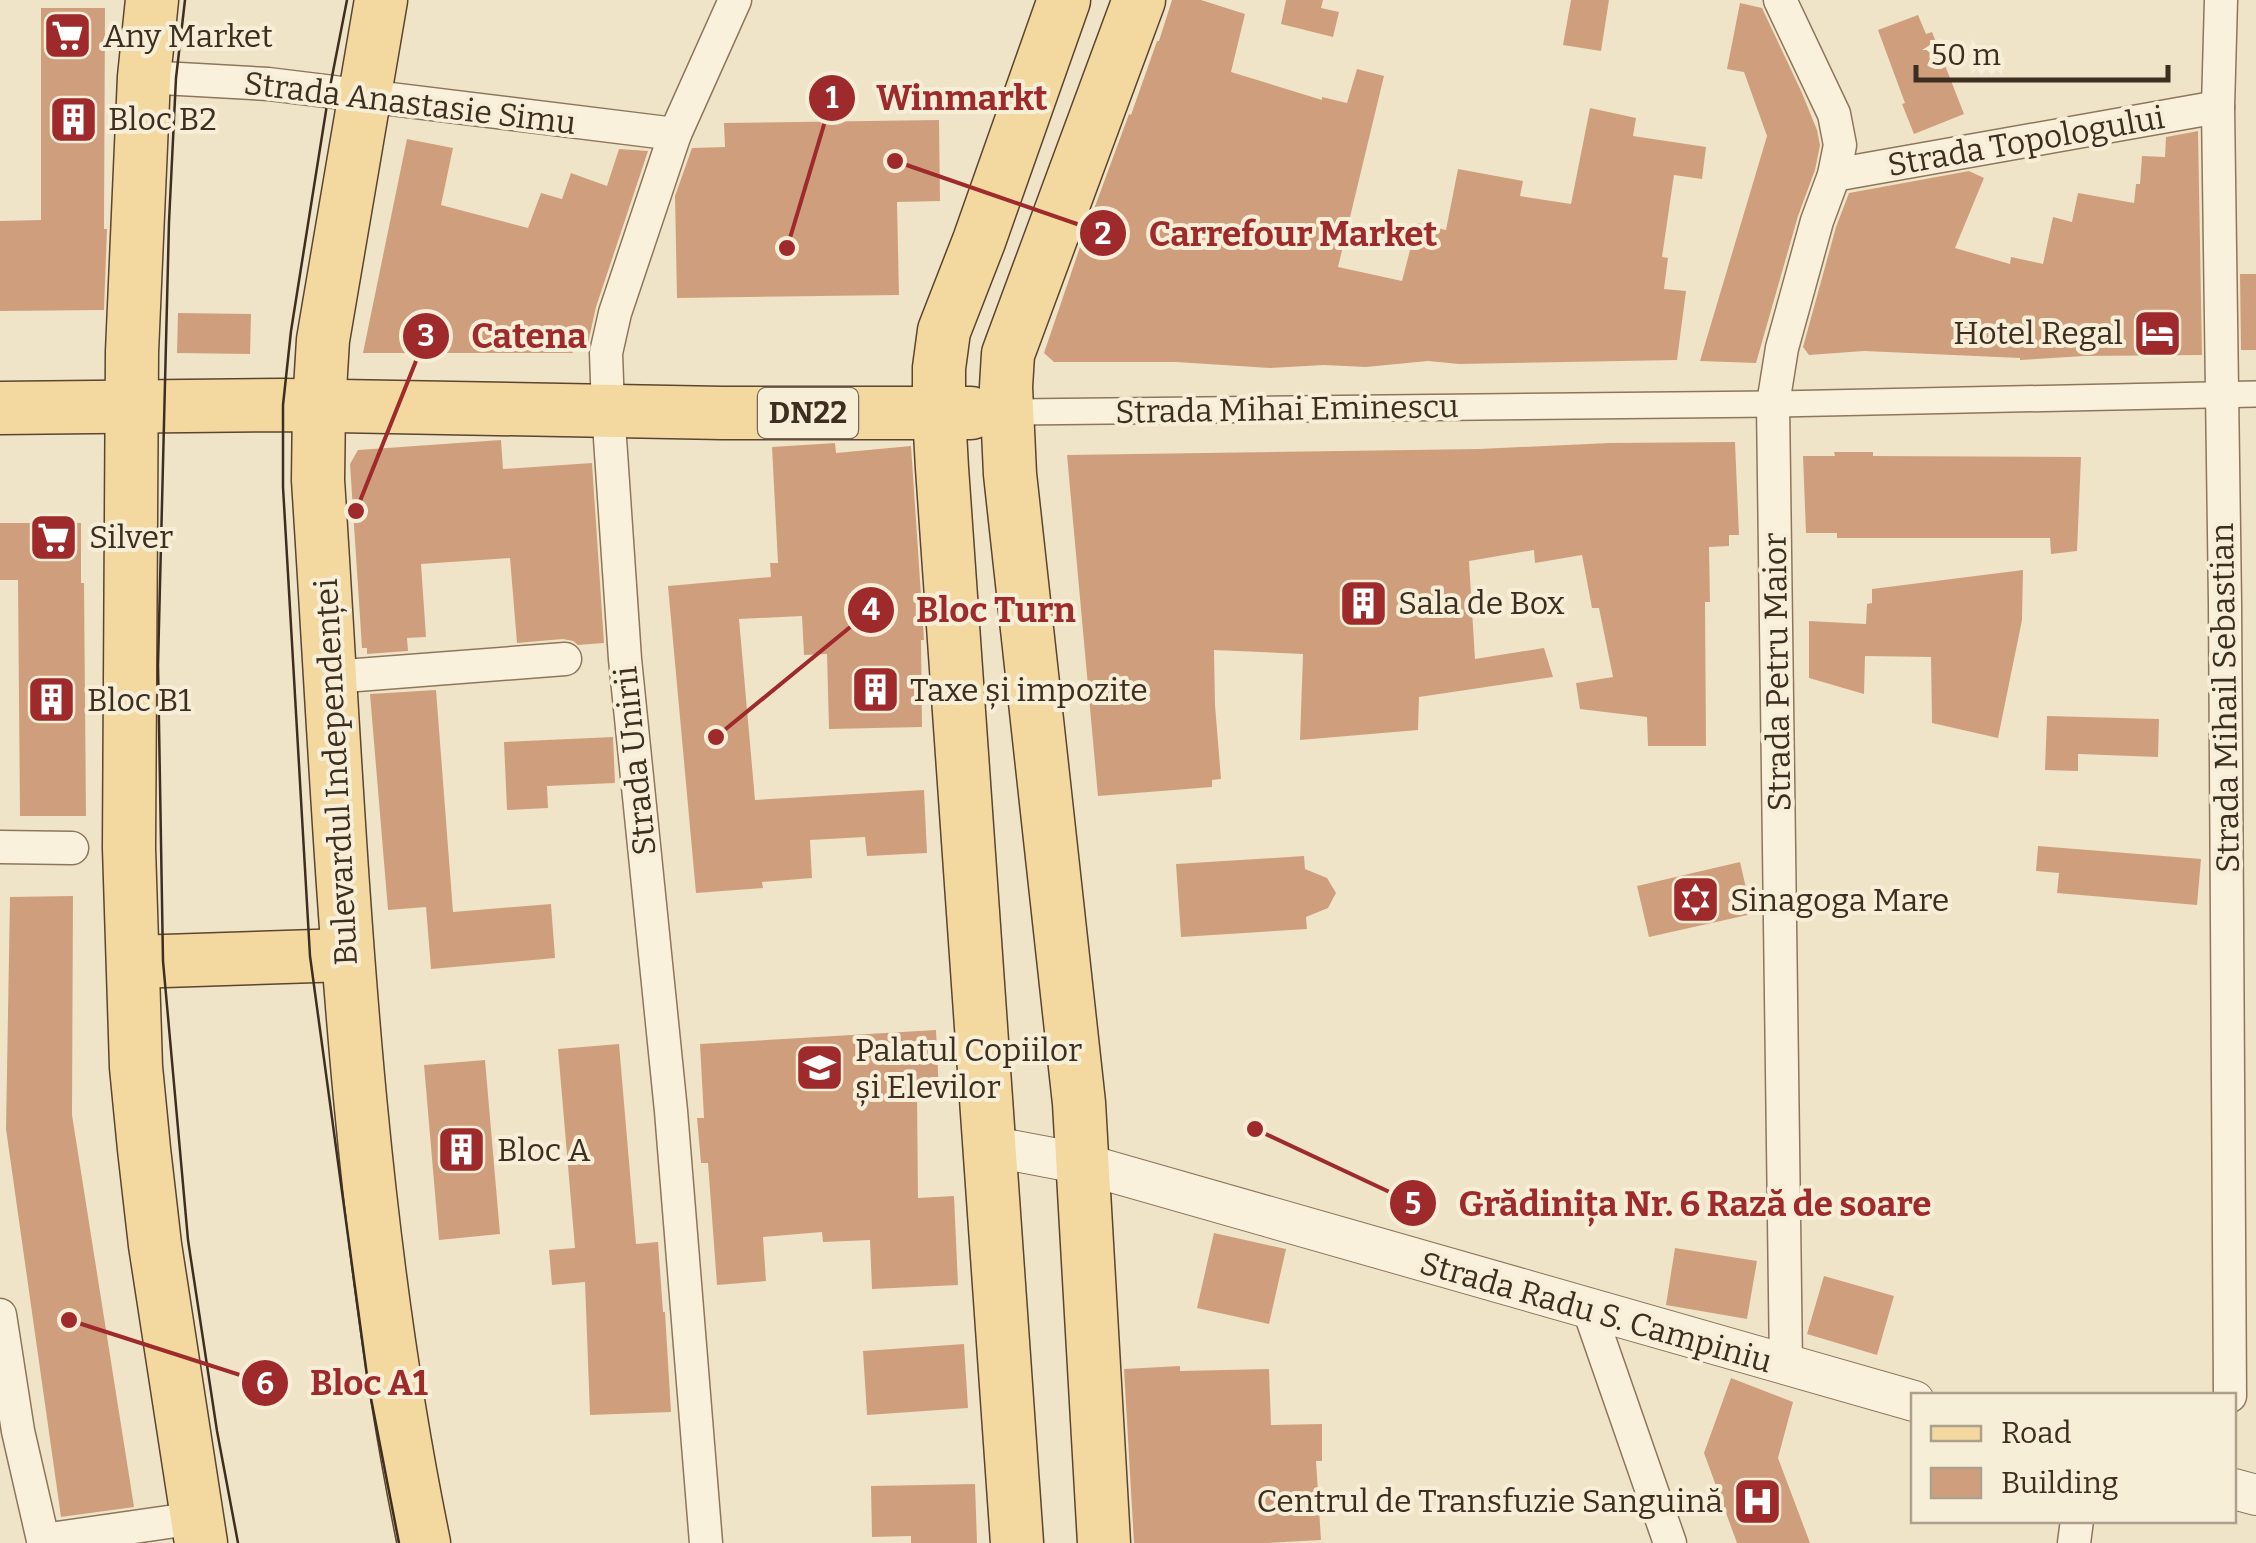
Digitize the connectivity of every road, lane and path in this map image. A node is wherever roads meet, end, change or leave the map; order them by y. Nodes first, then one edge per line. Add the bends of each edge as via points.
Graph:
1 (152, 0) edge
2 (381, 0) edge
3 (735, 0) edge
4 (1064, 0) edge
5 (1140, 0) edge
6 (1780, 0) edge
7 (2221, 0) edge
8 (144, 76) junction
9 (363, 96) junction
10 (2218, 107) junction
11 (675, 134) junction
12 (1834, 175) junction
13 (2220, 394) junction
14 (2256, 394) edge
15 (1773, 404) junction
16 (319, 406) junction
17 (132, 407) junction
18 (0, 408) edge
19 (608, 409) junction
20 (1007, 412) junction
21 (939, 414) junction
22 (566, 659) dead end
23 (331, 677) junction
24 (0, 847) edge
25 (72, 848) dead end
26 (346, 955) junction
27 (134, 962) junction
28 (989, 1146) junction
29 (1084, 1164) junction
30 (1589, 1310) junction
31 (0, 1315) edge
32 (1786, 1366) junction
33 (2230, 1393) edge
34 (1911, 1400) edge
35 (199, 1531) edge
36 (424, 1543) edge
37 (706, 1543) edge
38 (1017, 1543) edge
39 (1104, 1543) edge
40 (1670, 1543) edge

1 - 8 main road
2 - 9 main road, Bulevardul Independenței
3 - 11 street, Strada Unirii
4 - 21 main road via 944,331
5 - 20 main road via 1008,354
6 - 12 street, Strada Petru Maior via 1834,114 1840,145
7 - 10 street, Strada Mihail Sebastian
8 - 9 street, Strada Anastasie Simu
8 - 17 main road
9 - 11 street, Strada Anastasie Simu
9 - 16 main road, Bulevardul Independenței via 323,340
10 - 12 street, Strada Topologului
10 - 13 street, Strada Mihail Sebastian
11 - 19 street, Strada Unirii via 612,326
12 - 15 street, Strada Petru Maior via 1782,348
13 - 14 street, Strada Mihai Eminescu / DN22
13 - 15 street, Strada Mihai Eminescu / DN22
13 - 33 street, Strada Mihail Sebastian
15 - 20 street, Strada Mihai Eminescu / DN22
15 - 32 street, Strada Petru Maior
16 - 17 main road, DN22
16 - 19 main road, Strada Mihai Eminescu / DN22
16 - 23 main road, Bulevardul Independenței
17 - 18 main road, DN22
17 - 27 main road via 128,706
19 - 21 main road, Strada Mihai Eminescu / DN22
19 - 37 street, Strada Unirii
20 - 21 main road, Strada Mihai Eminescu / DN22
20 - 29 main road
21 - 28 main road
22 - 23 street
23 - 26 main road, Bulevardul Independenței
24 - 25 street
26 - 27 main road
26 - 36 main road, Bulevardul Independenței via 373,1218
27 - 35 main road via 136,1067 155,1245
28 - 29 street, Strada Radu S. Campiniu
28 - 38 main road
29 - 30 street, Strada Radu S. Campiniu
29 - 39 main road
30 - 32 street, Strada Radu S. Campiniu
30 - 40 street
31 - 35 street via 43,1540
32 - 34 street, Strada Radu S. Campiniu

